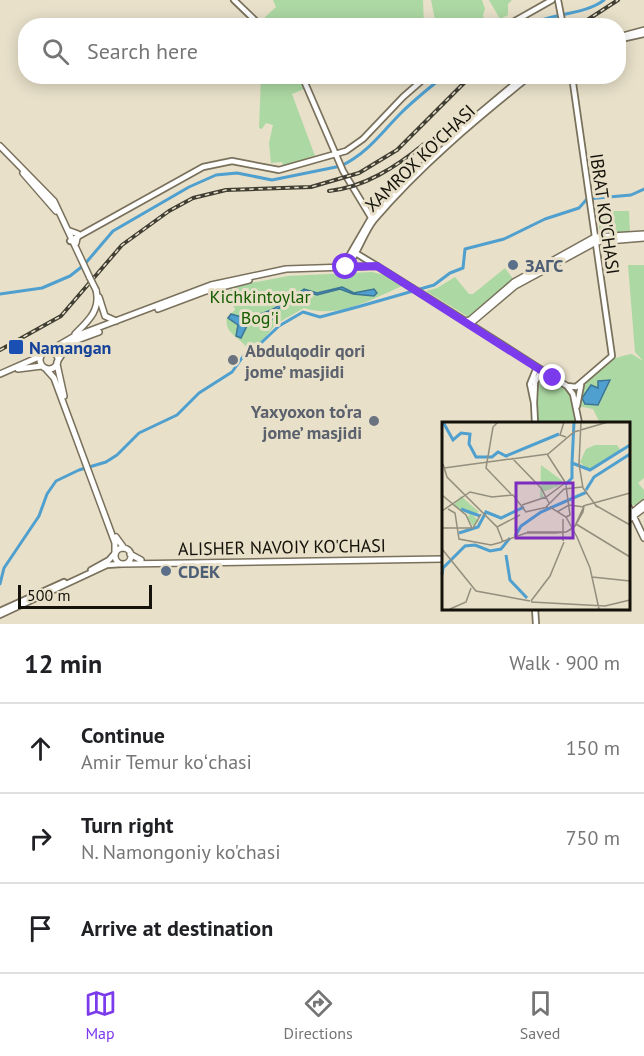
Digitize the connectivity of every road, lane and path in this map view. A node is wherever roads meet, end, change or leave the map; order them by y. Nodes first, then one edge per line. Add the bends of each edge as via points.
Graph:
1 (234, 0) edge
2 (558, 0) edge
3 (548, 2) edge
4 (560, 8) junction
5 (253, 18) edge
6 (520, 18) edge
7 (561, 18) edge
8 (644, 32) edge
9 (626, 36) edge
10 (305, 84) edge
11 (418, 84) edge
12 (514, 84) edge
13 (520, 84) edge
14 (573, 84) edge
15 (0, 146) edge
16 (0, 151) edge
17 (337, 158) junction
18 (373, 219) junction
19 (644, 236) edge
20 (74, 239) junction
21 (596, 240) junction
22 (354, 252) junction
23 (377, 266) junction
24 (343, 268) junction
25 (385, 271) junction
26 (96, 290) junction
27 (169, 303) junction
28 (117, 321) junction
29 (470, 322) junction
30 (73, 337) junction
31 (69, 343) junction
32 (49, 351) junction
33 (41, 356) junction
34 (57, 363) junction
35 (44, 367) junction
36 (539, 369) junction
37 (0, 376) edge
38 (582, 383) junction
39 (567, 386) junction
40 (575, 397) junction
41 (535, 422) edge
42 (579, 422) edge
43 (88, 468) junction
44 (644, 503) edge
45 (644, 508) edge
46 (631, 516) edge
47 (644, 533) edge
48 (644, 538) edge
49 (124, 548) junction
50 (115, 553) junction
51 (130, 554) junction
52 (442, 558) edge
53 (442, 558) edge
54 (122, 564) junction
55 (535, 609) edge
56 (0, 613) edge
57 (536, 624) edge

1 - 5 main road
2 - 4 main road
3 - 4 main road
3 - 6 main road
4 - 7 main road
8 - 9 main road
10 - 17 main road
11 - 17 main road via 359,142
12 - 18 main road via 464,125
13 - 18 main road, XAMROX KO'CHASI via 457,136
14 - 21 main road, IBRAT KO'CHASI
15 - 20 main road via 54,201
16 - 20 main road via 49,201
17 - 18 main road
17 - 20 main road via 279,170 232,162 203,167
18 - 22 main road, XAMROX KO'CHASI
18 - 24 main road
19 - 21 main road
20 - 26 main road, bridge
21 - 29 main road via 515,286
21 - 38 main road, IBRAT KO'CHASI via 612,356
22 - 23 main road
22 - 24 main road, XAMROX KO'CHASI
23 - 24 main road
23 - 25 main road
24 - 25 main road
24 - 27 main road via 273,273
25 - 29 main road
26 - 28 main road via 105,316
26 - 30 main road via 95,311
27 - 28 main road
27 - 31 main road
28 - 30 main road
29 - 36 main road
30 - 31 main road
30 - 32 main road
31 - 34 main road
32 - 33 main road
32 - 34 main road via 56,356
33 - 35 main road
33 - 37 main road
34 - 35 main road
34 - 43 main road via 57,374
35 - 37 main road via 20,368
35 - 43 main road via 54,378
36 - 39 main road
36 - 41 main road via 530,384
38 - 39 main road via 574,388
38 - 40 main road
39 - 40 main road
40 - 42 main road
43 - 49 main road
43 - 50 main road via 115,543
44 - 46 main road
45 - 46 main road
46 - 47 main road
46 - 48 main road
49 - 50 main road
49 - 51 main road
50 - 54 main road
50 - 56 main road via 105,563
51 - 52 main road, ALISHER NAVOIY KO'CHASI via 139,561
51 - 54 main road via 129,561
53 - 54 main road, ALISHER NAVOIY KO'CHASI
54 - 56 main road via 107,566
55 - 57 main road

